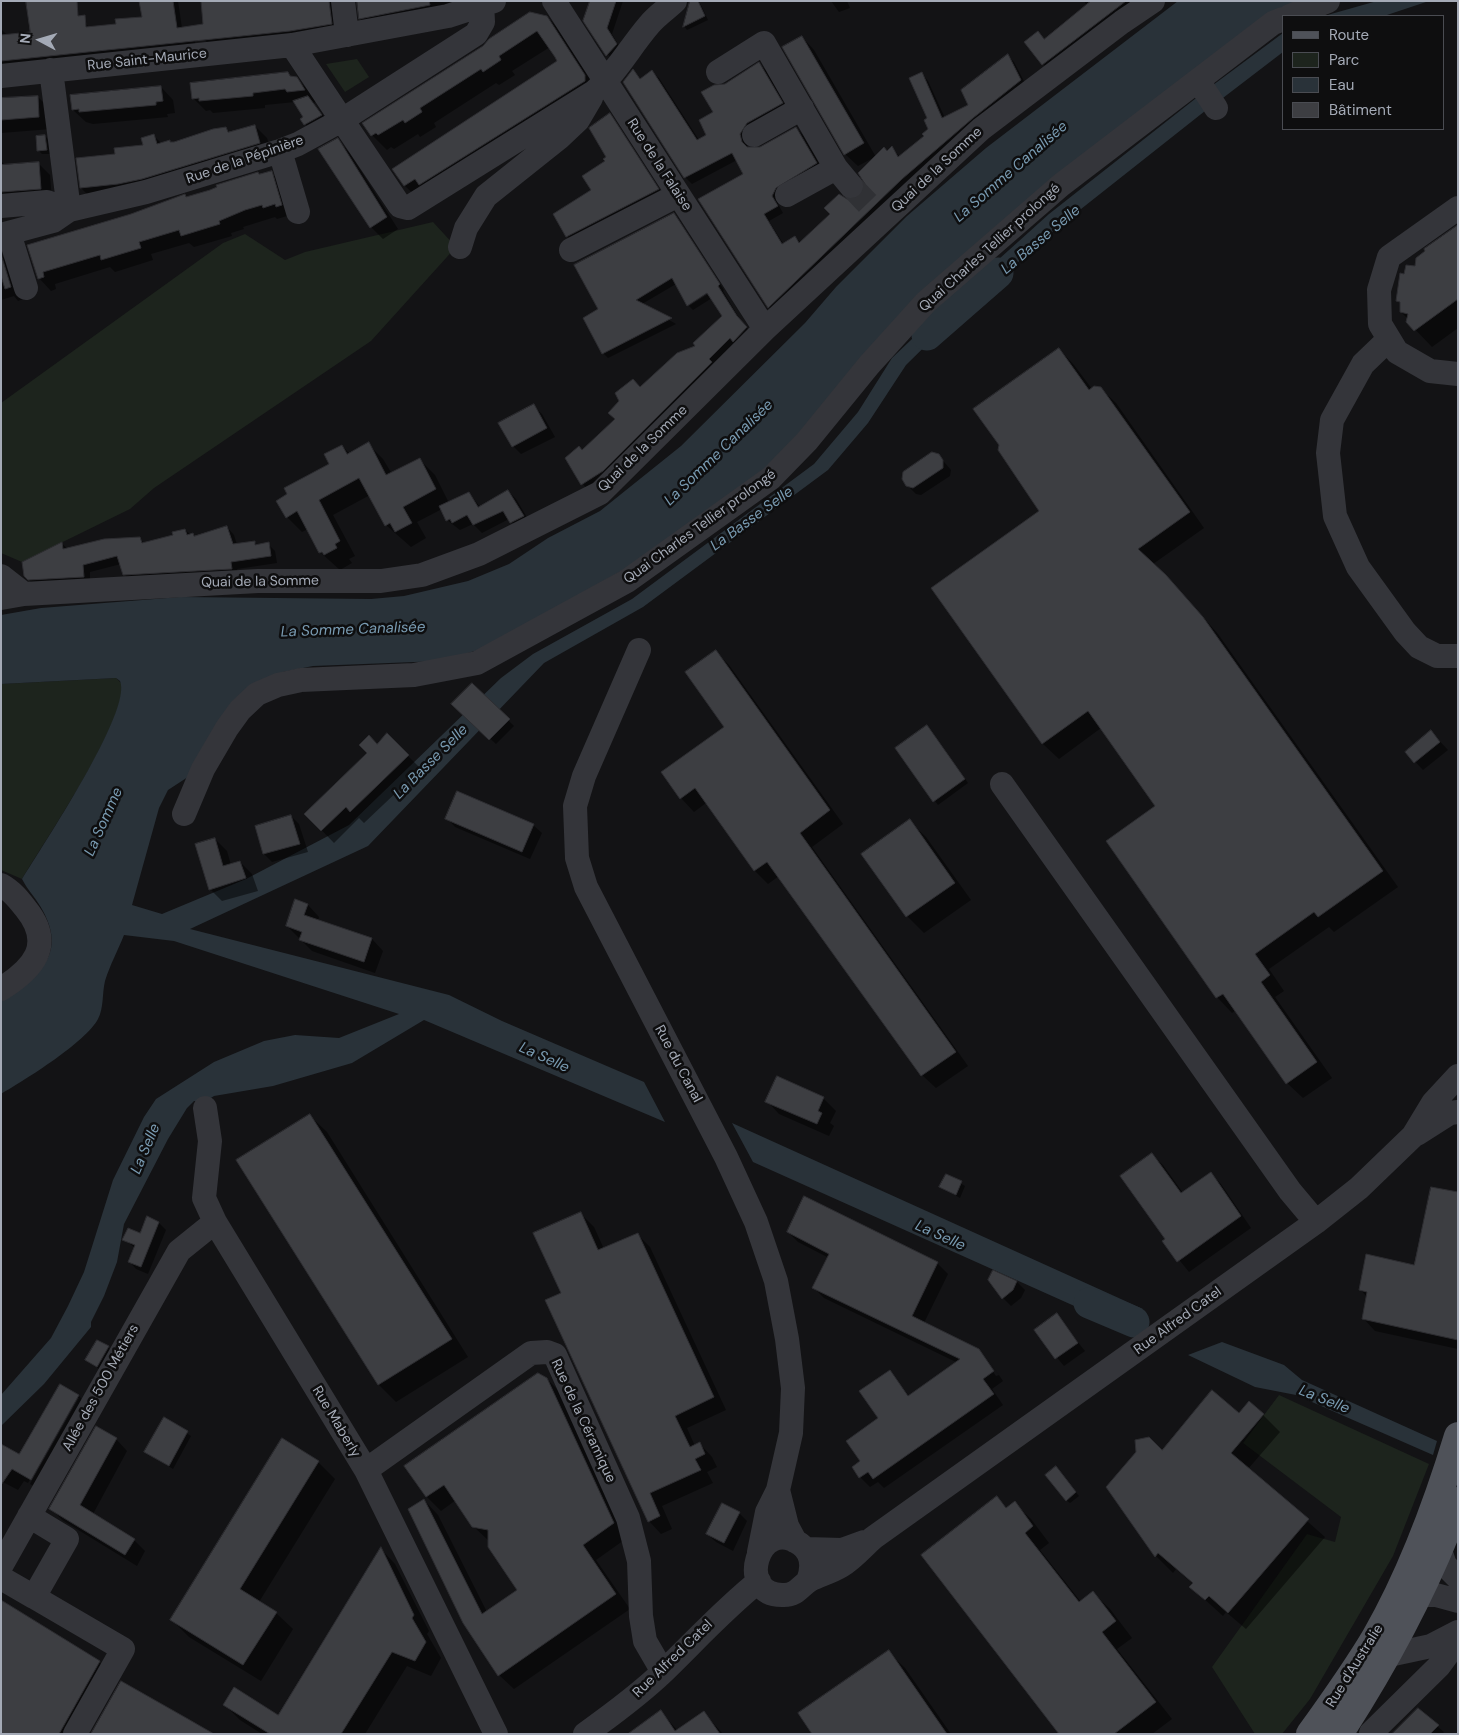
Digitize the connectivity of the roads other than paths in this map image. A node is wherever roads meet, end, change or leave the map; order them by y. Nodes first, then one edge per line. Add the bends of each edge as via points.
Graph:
1 (343, 1) edge
2 (554, 1) edge
3 (675, 1) edge
4 (1153, 1) edge
5 (1328, 1) edge
6 (487, 3) edge
7 (1293, 15) edge
8 (1282, 19) edge
9 (347, 35) junction
10 (292, 45) junction
11 (51, 70) junction
12 (718, 72) dead end
13 (1, 76) edge
14 (1199, 82) junction
15 (600, 87) junction
16 (802, 108) junction
17 (1216, 108) dead end
18 (342, 120) junction
19 (754, 135) dead end
20 (280, 151) junction
21 (678, 195) junction
22 (787, 195) dead end
23 (1, 206) edge
24 (1458, 208) edge
25 (70, 210) junction
26 (298, 212) dead end
27 (5, 234) edge
28 (460, 247) dead end
29 (571, 250) dead end
30 (26, 288) dead end
31 (765, 329) junction
32 (1389, 338) junction
33 (1458, 374) edge
34 (1, 576) edge
35 (24, 594) junction
36 (1, 598) edge
37 (639, 650) dead end
38 (1458, 656) edge
39 (1002, 784) dead end
40 (184, 814) dead end
41 (1, 885) edge
42 (1, 990) edge
43 (1458, 1076) edge
44 (205, 1108) dead end
45 (1458, 1112) edge
46 (1413, 1136) junction
47 (215, 1222) junction
48 (1316, 1222) junction
49 (1458, 1436) edge
50 (366, 1470) junction
51 (778, 1490) junction
52 (1458, 1501) edge
53 (30, 1516) junction
54 (873, 1538) junction
55 (800, 1545) junction
56 (1440, 1550) junction
57 (759, 1552) junction
58 (1, 1566) edge
59 (1, 1578) edge
60 (1458, 1578) edge
61 (759, 1581) junction
62 (808, 1581) junction
63 (1408, 1594) junction
64 (34, 1597) junction
65 (1458, 1601) edge
66 (1458, 1632) edge
67 (1458, 1640) edge
68 (1388, 1654) junction
69 (663, 1672) junction
70 (1371, 1733) edge
71 (75, 1734) edge
72 (496, 1734) edge
73 (585, 1734) edge
74 (1310, 1734) edge
75 (1339, 1734) edge

1 - 9 street
2 - 15 street, Rue de la Falaise
3 - 15 street via 649,24
4 - 31 street, Quai de la Somme via 981,129 878,213
5 - 7 street
6 - 9 street, Rue Saint-Maurice via 448,16
6 - 18 street via 483,22 476,34
8 - 14 street, Quai Charles Tellier prolongé
9 - 10 street, Rue Saint-Maurice
10 - 11 street, Rue Saint-Maurice
10 - 18 street
11 - 13 street, Rue Saint-Maurice
11 - 25 street
12 - 16 street via 764,43
14 - 17 street
14 - 40 street, Quai Charles Tellier prolongé via 1060,185 926,302 807,441 771,478 627,581 477,664 414,675 301,680 257,694 227,728 203,769
15 - 18 street via 408,208 400,206
15 - 21 street, Rue de la Falaise
15 - 28 street via 578,120 486,196 466,228
16 - 19 street
16 - 22 street via 844,177
18 - 20 street, Rue de la Pépinière
20 - 25 street, Rue de la Pépinière via 154,190
20 - 26 street
21 - 29 street
21 - 31 street, Rue de la Falaise
23 - 25 street via 47,202
24 - 32 street via 1389,257 1379,290 1380,324
25 - 27 street, Rue de la Pépinière via 53,221
27 - 30 street
31 - 35 street, Quai de la Somme via 600,493 479,554 422,575 381,581 258,581
32 - 33 street via 1397,352 1430,370
32 - 38 street via 1363,364 1332,420 1328,454 1335,516 1358,567 1405,632 1419,647 1437,656
34 - 35 street
35 - 36 street, Quai de la Somme
37 - 51 street, Rue du Canal via 584,776 575,806 577,858 586,887 726,1157 756,1222 776,1281 793,1388 791,1433
39 - 48 street via 1290,1191
41 - 42 street via 36,920 39,941 38,955 26,973
43 - 46 street, Rue Alfred Catel via 1433,1103
44 - 47 street, Rue Maberly via 210,1141 204,1198
45 - 46 street via 1450,1113
46 - 48 street, Rue Alfred Catel via 1359,1188
47 - 50 street, Rue Maberly
47 - 53 street, Allée des 500 Métiers via 179,1251
48 - 54 street, Rue Alfred Catel
49 - 63 main road
50 - 69 street, Rue de la Céramique via 531,1353 555,1355 628,1518 639,1562 645,1641
50 - 72 street, Rue Maberly
51 - 55 street, Rue du Canal via 788,1526
51 - 57 street, Rue du Canal via 768,1512
52 - 56 main road
53 - 58 street, Allée des 500 Métiers
53 - 64 street via 67,1539
54 - 55 street, Rue Alfred Catel via 842,1550
54 - 62 street, Rue Alfred Catel via 843,1565
55 - 57 street via 779,1539 771,1541
55 - 62 street via 812,1565
56 - 60 street via 1446,1565
56 - 63 main road
57 - 61 street via 755,1566
59 - 64 street
61 - 62 street via 774,1594 783,1596 802,1589
61 - 69 street, Rue Alfred Catel via 729,1605
63 - 65 street
63 - 68 main road, Rue d'Australie
63 - 74 main road, Rue d'Australie
64 - 71 street via 123,1649
66 - 68 street, Rue d'Australie via 1431,1646
67 - 70 street via 1438,1666
68 - 75 main road, Rue d'Australie
69 - 73 street, Rue Alfred Catel via 627,1704

